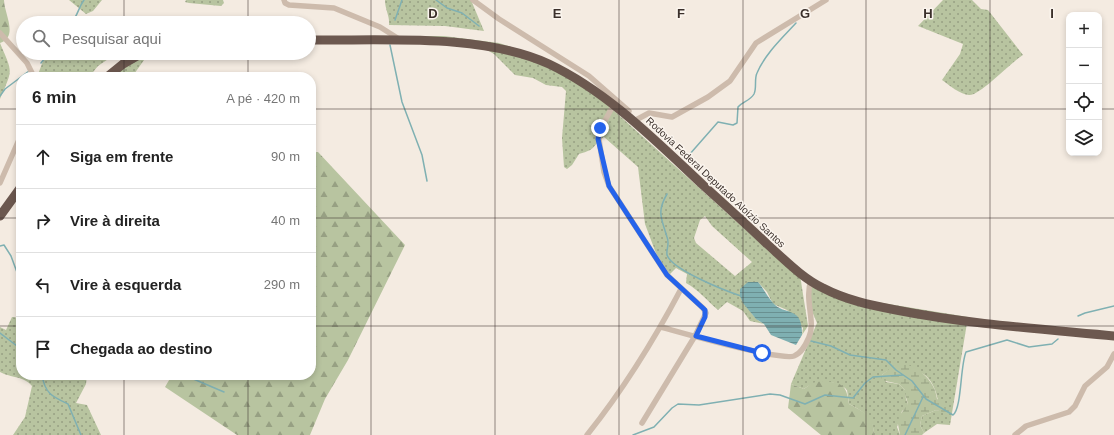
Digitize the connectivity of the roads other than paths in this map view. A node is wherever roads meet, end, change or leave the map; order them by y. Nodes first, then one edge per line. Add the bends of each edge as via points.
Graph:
1 (284, 0) edge
2 (473, 0) edge
3 (826, 0) edge
4 (0, 33) edge
5 (316, 40) edge
6 (402, 41) junction
7 (16, 51) edge
8 (24, 60) edge
9 (130, 60) edge
10 (32, 72) edge
11 (113, 72) edge
12 (623, 111) junction
13 (16, 146) edge
14 (0, 183) edge
15 (16, 194) edge
16 (0, 216) edge
17 (811, 280) junction
18 (681, 289) junction
19 (661, 327) junction
20 (696, 336) junction
21 (1114, 336) edge
22 (1114, 354) edge
23 (642, 423) dead end
24 (587, 435) edge
25 (1014, 435) edge

1 - 6 street via 289,5 337,9 380,27
2 - 12 street via 589,76
3 - 12 street via 756,43 730,81 672,117
4 - 7 street
5 - 6 highway, Rodovia Federal Deputado Aloízio Santos
6 - 12 highway, Rodovia Federal Deputado Aloízio Santos via 453,43 510,51 548,64 567,74
8 - 10 street
9 - 11 highway
12 - 17 highway, Rodovia Federal Deputado Aloízio Santos via 787,262
12 - 18 street via 598,133 606,179 667,275
13 - 14 street
15 - 16 highway
17 - 20 street via 807,295 810,336 798,354 787,357
17 - 21 highway, Rodovia Federal Deputado Aloízio Santos via 838,296 933,317
18 - 19 street
18 - 20 street via 706,313
19 - 20 street
19 - 24 street
20 - 23 street
22 - 25 street via 1107,367 1085,386 1069,412 1026,426

